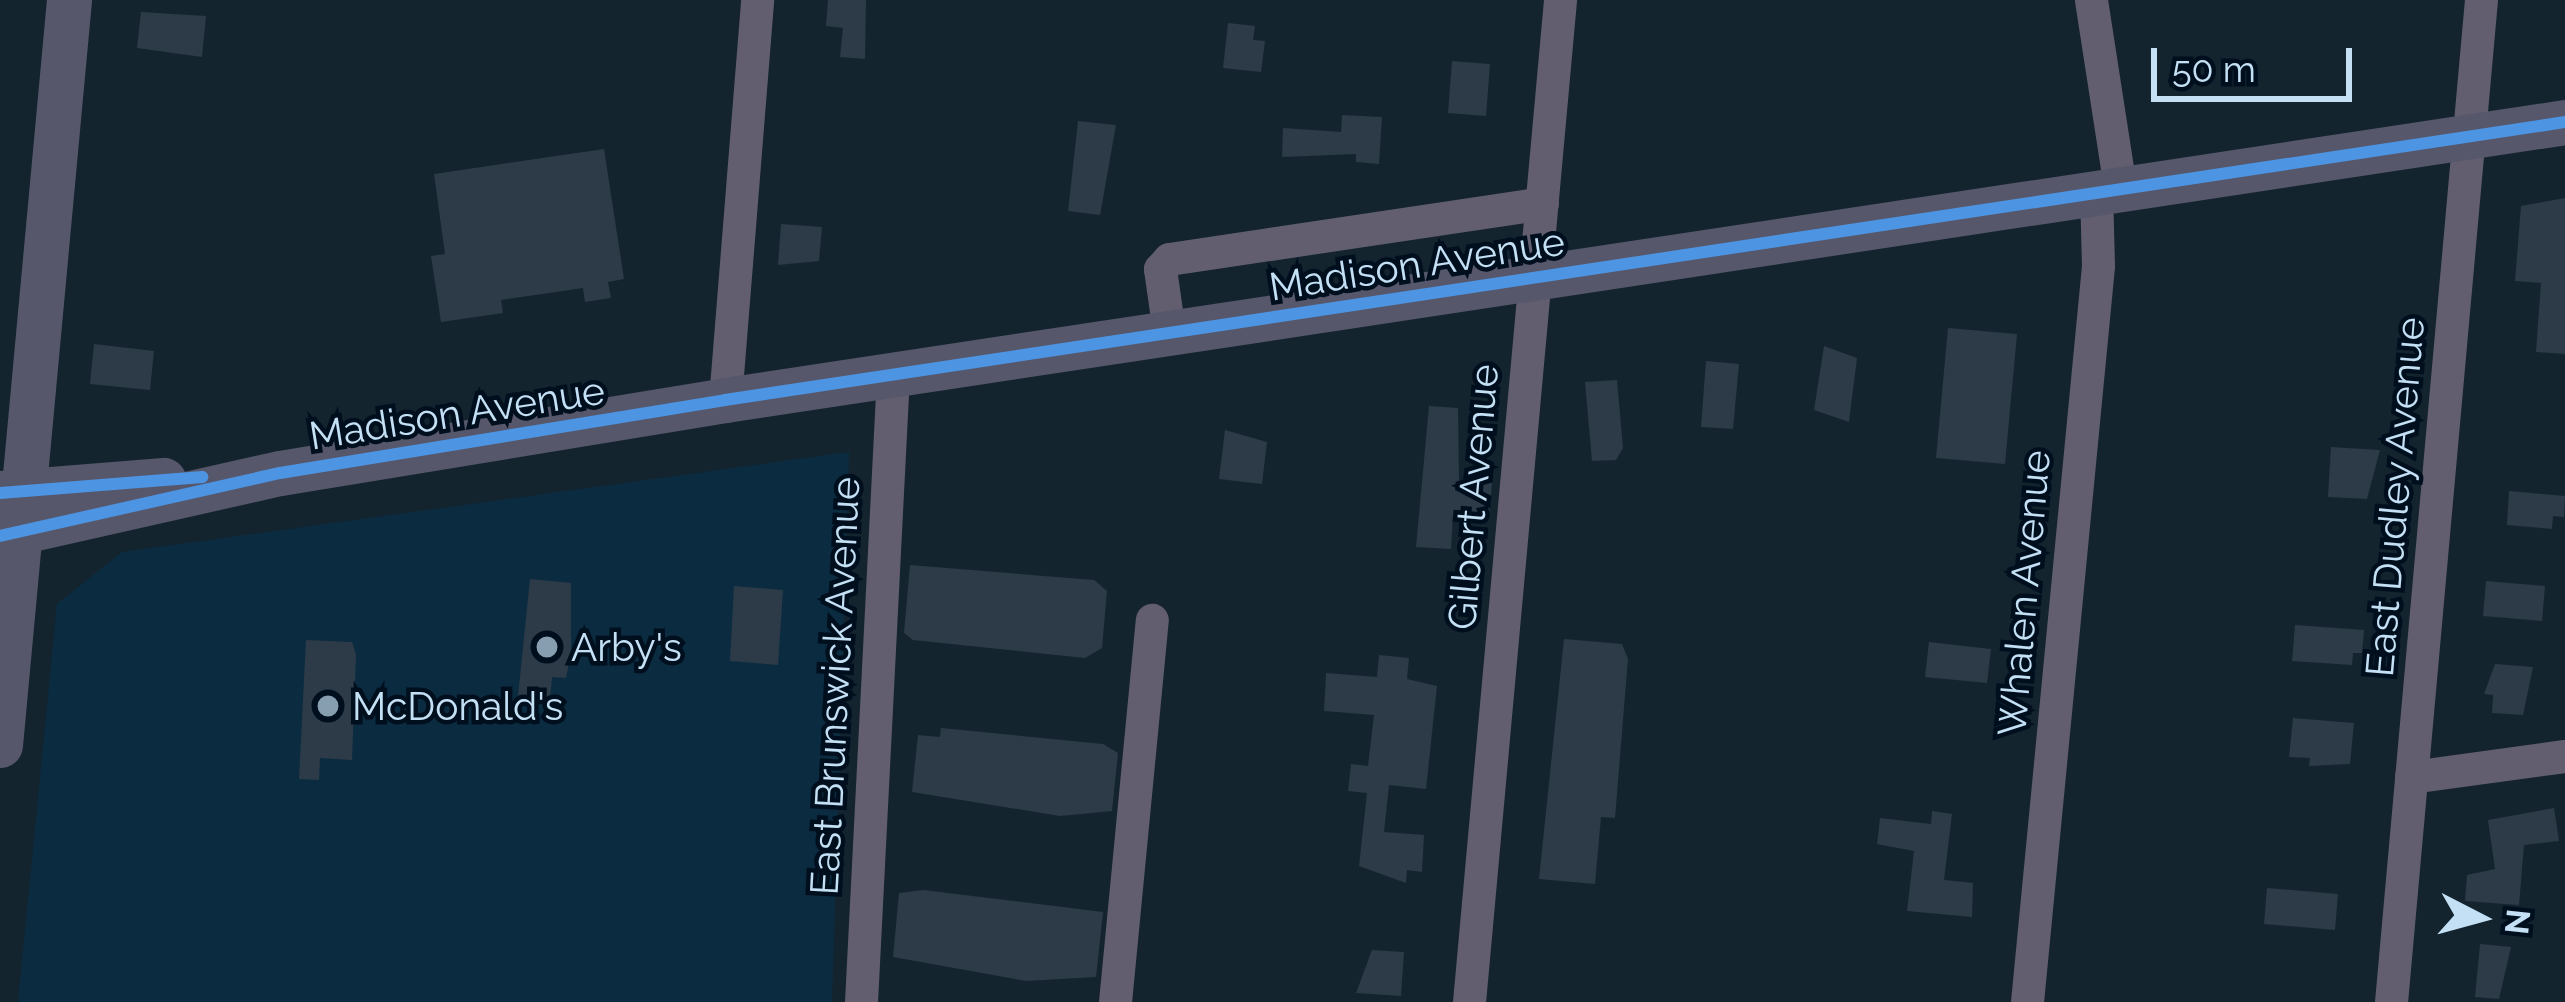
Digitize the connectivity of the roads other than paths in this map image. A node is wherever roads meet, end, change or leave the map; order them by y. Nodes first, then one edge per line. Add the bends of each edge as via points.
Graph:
1 (69, 0) edge
2 (757, 0) edge
3 (1560, 0) edge
4 (2091, 0) edge
5 (2481, 0) edge
6 (2565, 122) edge
7 (2469, 136) junction
8 (2108, 190) junction
9 (1542, 203) junction
10 (1535, 276) junction
11 (1169, 332) junction
12 (893, 374) junction
13 (725, 400) junction
14 (280, 473) junction
15 (12, 490) edge
16 (10, 536) edge
17 (1153, 620) dead end
18 (0, 745) edge
19 (2565, 756) edge
20 (2411, 777) junction
21 (861, 1002) edge
22 (1115, 1002) edge
23 (1469, 1002) edge
24 (2027, 1002) edge
25 (2391, 1002) edge

1 - 15 main road
2 - 13 street
3 - 9 street, Gilbert Avenue
4 - 8 street, Whalen Avenue
5 - 7 street, East Dudley Avenue
6 - 7 main road, Madison Avenue
7 - 8 main road, Madison Avenue
7 - 20 street, East Dudley Avenue
8 - 10 main road, Madison Avenue
8 - 24 street, Whalen Avenue
9 - 10 street, Gilbert Avenue
9 - 11 street, Madison Avenue via 1169,259 1160,269
10 - 11 main road, Madison Avenue
10 - 23 street, Gilbert Avenue
11 - 12 main road, Madison Avenue
12 - 13 main road, Madison Avenue
12 - 21 street, East Brunswick Avenue
13 - 14 main road, Madison Avenue
14 - 15 main road, Madison Avenue
14 - 16 main road, Madison Avenue
15 - 16 main road
16 - 18 main road
17 - 22 street
19 - 20 street
20 - 25 street, East Dudley Avenue

